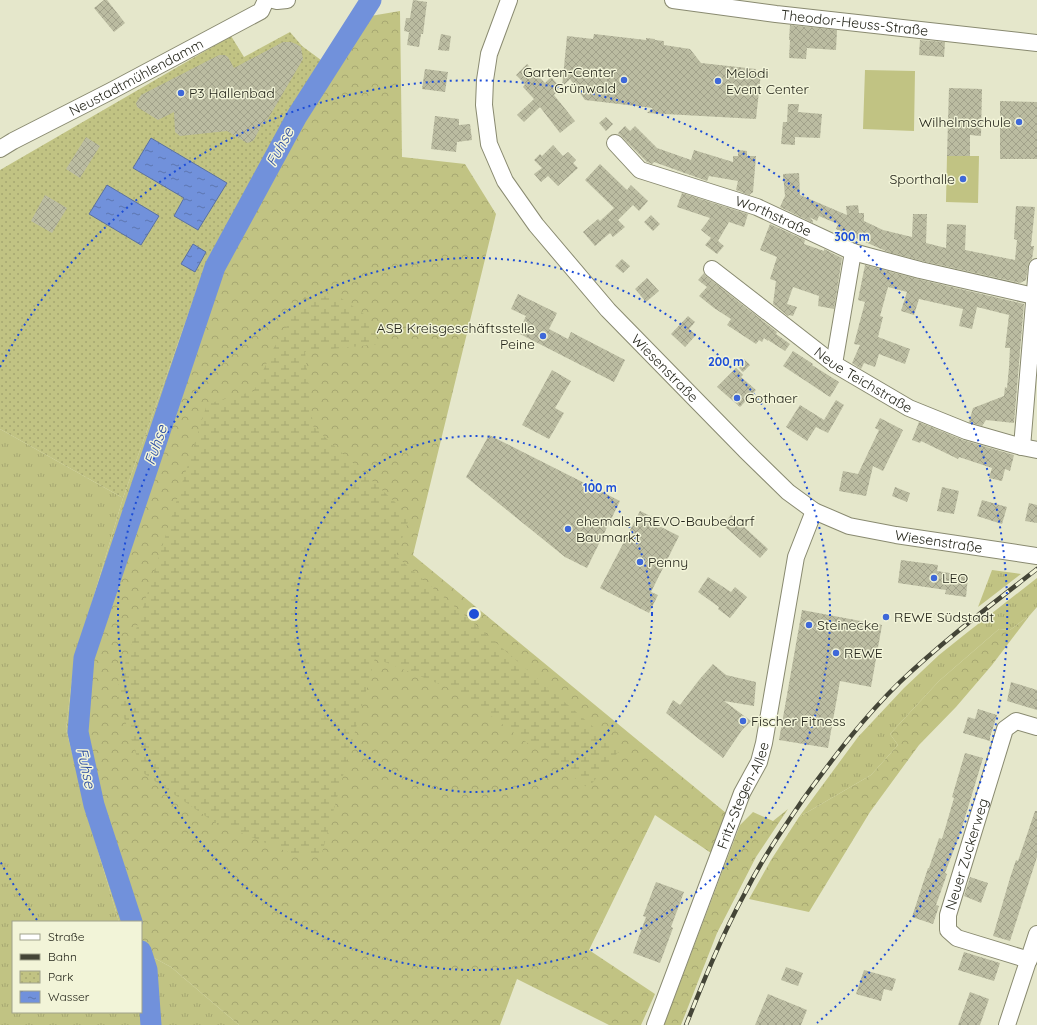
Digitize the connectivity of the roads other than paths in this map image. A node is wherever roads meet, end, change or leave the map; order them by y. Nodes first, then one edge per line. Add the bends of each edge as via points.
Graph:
1 (266, 0) edge
2 (273, 0) edge
3 (287, 0) edge
4 (509, 0) edge
5 (673, 0) edge
6 (678, 0) edge
7 (1037, 43) edge
8 (615, 143) dead end
9 (0, 149) edge
10 (853, 252) junction
11 (1037, 267) edge
12 (712, 269) dead end
13 (1034, 296) junction
14 (834, 364) junction
15 (1029, 448) edge
16 (814, 512) junction
17 (1037, 556) edge
18 (1037, 727) edge
19 (1037, 934) edge
20 (1029, 960) junction
21 (655, 1025) edge
22 (1007, 1025) edge

1 - 9 street, Neustadtmühlendamm via 261,10
2 - 3 street
4 - 16 street, Wiesenstraße via 489,54 484,105 489,144 505,181 536,225 608,310 750,455 788,492
5 - 6 street, Theodor-Heuss-Straße
6 - 7 street, Theodor-Heuss-Straße via 776,14
8 - 10 street, Worthstraße via 640,170 758,207
10 - 13 street, Worthstraße
10 - 14 street
11 - 13 street
12 - 14 street, Neue Teichstraße
13 - 15 street
14 - 15 street, Neue Teichstraße via 909,408 966,432
16 - 17 street, Wiesenstraße via 849,526
16 - 21 street, Fritz-Stegen-Allee via 796,557 759,762 742,793
18 - 20 street, Neuer Zuckerweg via 1016,721 1005,729 948,915 948,930 957,938
19 - 20 street
20 - 22 street

